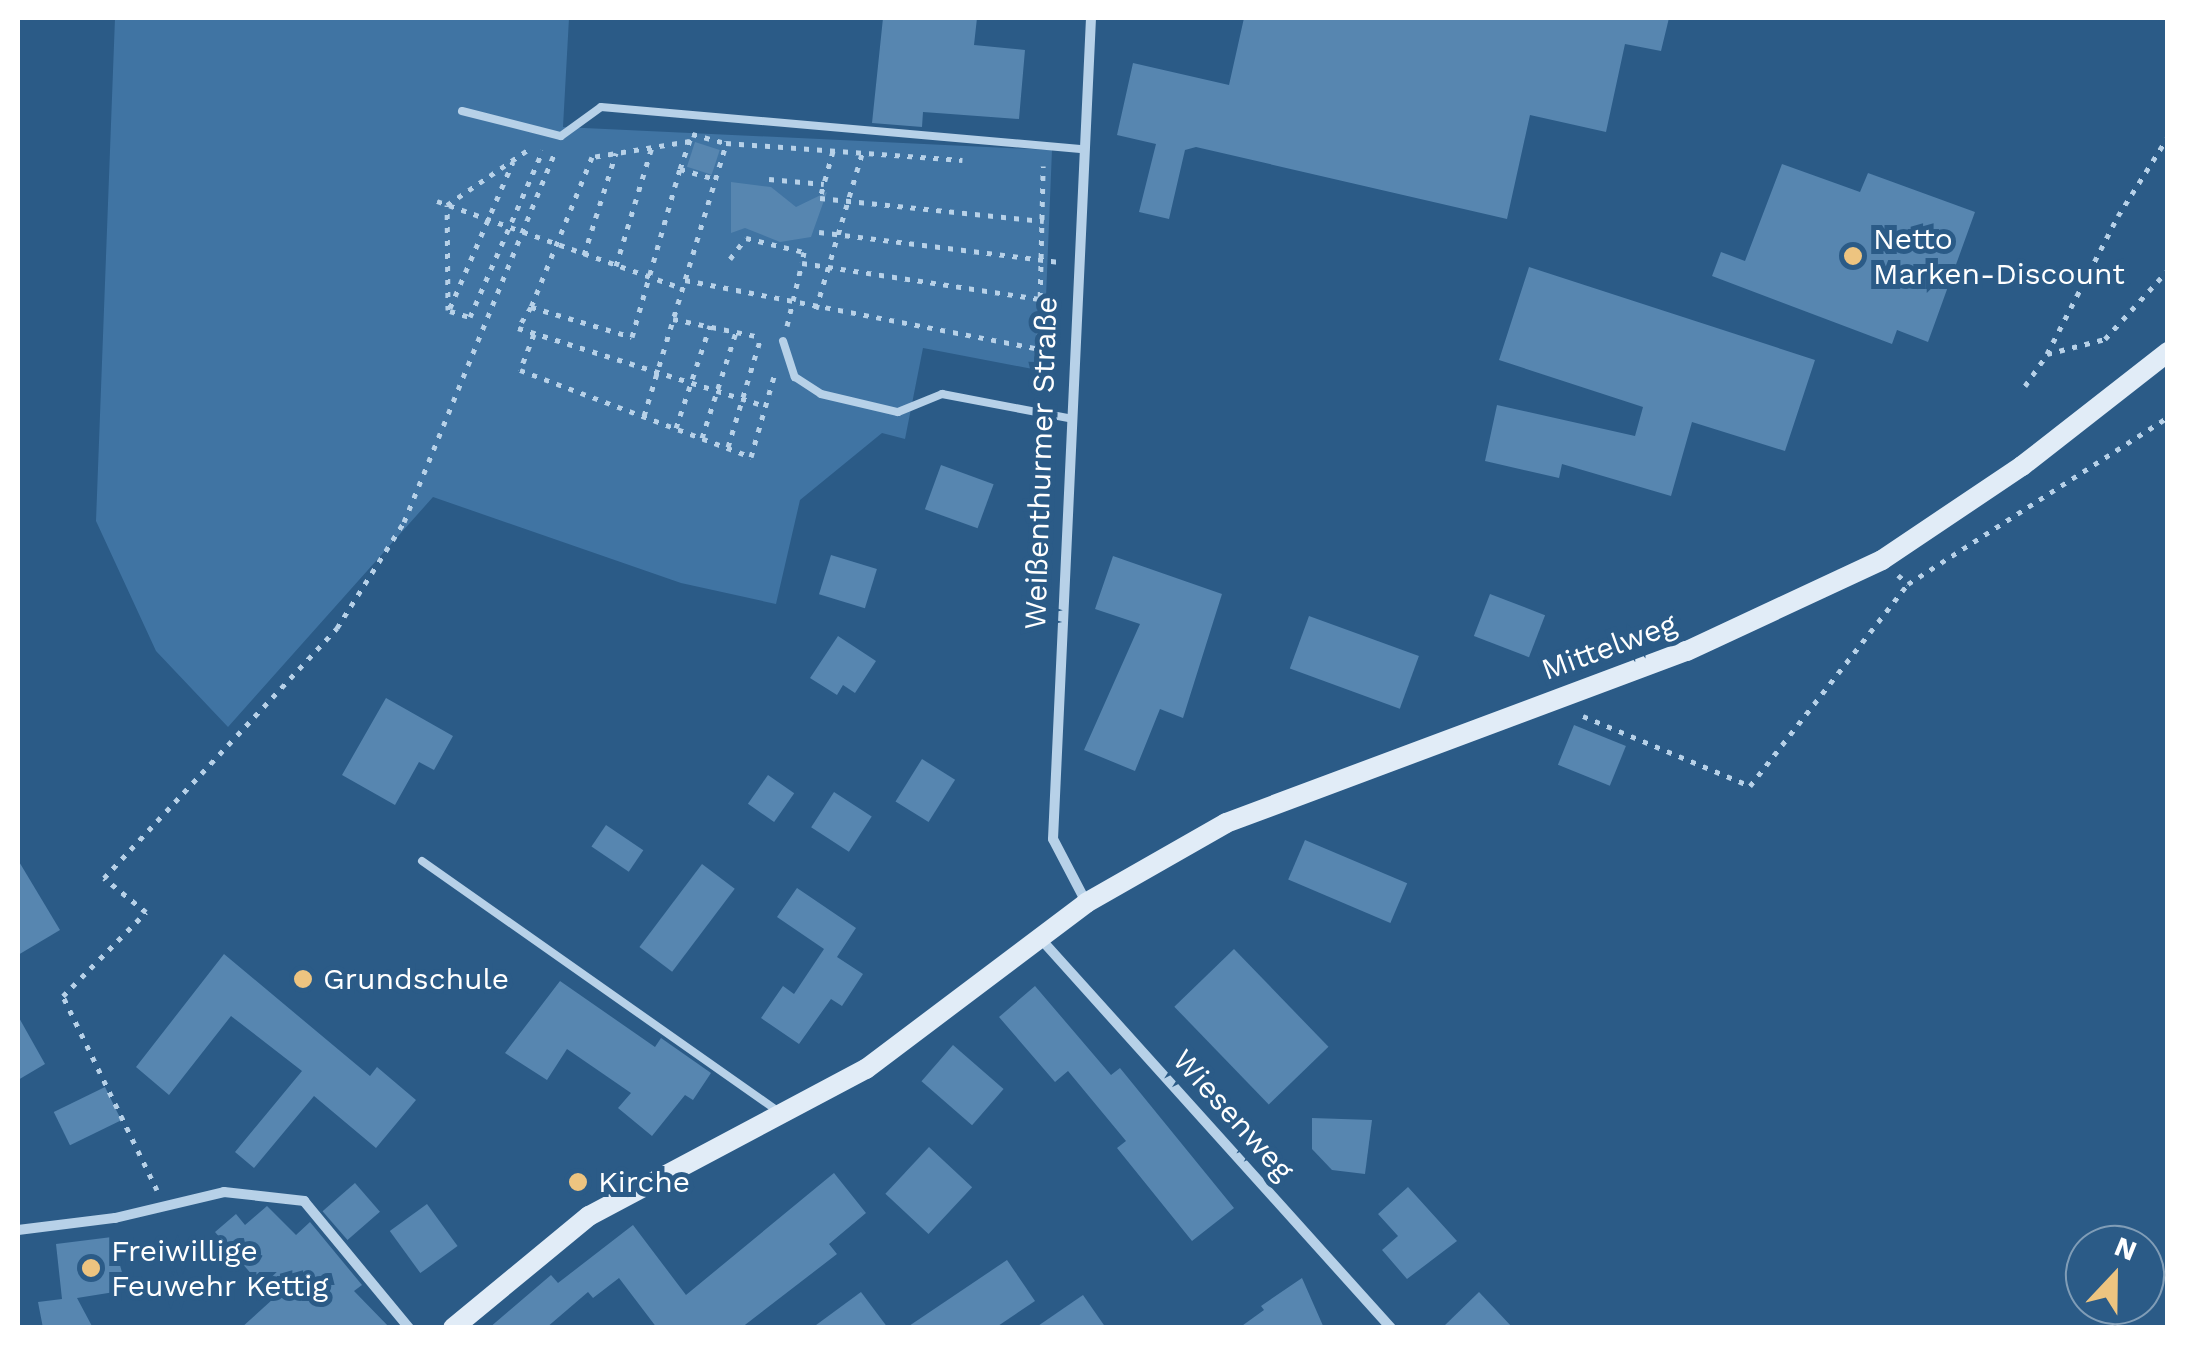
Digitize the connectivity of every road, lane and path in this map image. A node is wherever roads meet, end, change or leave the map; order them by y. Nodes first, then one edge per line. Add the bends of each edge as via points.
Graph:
1 (1091, 18) edge
2 (462, 112) dead end
3 (734, 119) junction
4 (556, 135) junction
5 (2168, 137) edge
6 (690, 140) junction
7 (726, 143) junction
8 (652, 147) junction
9 (1083, 149) junction
10 (833, 151) junction
11 (616, 153) junction
12 (862, 153) junction
13 (514, 159) junction
14 (972, 161) dead end
15 (1028, 165) dead end
16 (680, 169) junction
17 (769, 179) dead end
18 (715, 180) junction
19 (824, 184) junction
20 (436, 201) dead end
21 (848, 201) junction
22 (447, 206) junction
23 (487, 221) junction
24 (1044, 222) junction
25 (506, 229) junction
26 (819, 232) dead end
27 (520, 234) junction
28 (838, 234) junction
29 (556, 246) junction
30 (584, 256) junction
31 (730, 259) dead end
32 (1042, 260) junction
33 (802, 263) junction
34 (1078, 265) junction
35 (616, 266) junction
36 (828, 267) junction
37 (2168, 270) edge
38 (649, 277) junction
39 (685, 280) junction
40 (682, 288) junction
41 (1041, 299) junction
42 (792, 305) junction
43 (531, 307) junction
44 (816, 309) junction
45 (448, 310) junction
46 (673, 319) junction
47 (710, 326) junction
48 (736, 332) junction
49 (534, 334) junction
50 (762, 337) junction
51 (783, 341) junction
52 (2168, 352) edge
53 (2047, 354) junction
54 (658, 372) junction
55 (692, 382) junction
56 (2025, 386) dead end
57 (718, 390) junction
58 (743, 398) junction
59 (765, 406) junction
60 (644, 416) junction
61 (2168, 417) edge
62 (1072, 420) junction
63 (676, 428) junction
64 (702, 438) junction
65 (728, 448) junction
66 (1882, 560) junction
67 (1908, 584) junction
68 (1548, 701) junction
69 (422, 861) dead end
70 (1086, 903) junction
71 (1038, 936) junction
72 (785, 1115) junction
73 (165, 1206) junction
74 (18, 1230) edge
75 (410, 1328) edge
76 (453, 1328) edge
77 (1391, 1328) edge

1 - 9 street, Weißenthurmer Straße
2 - 4 lane
3 - 4 lane via 601,108
3 - 7 path
3 - 9 lane
4 - 13 path
4 - 25 path
4 - 27 path
5 - 53 path via 2118,216
6 - 7 path via 692,134
6 - 8 path
6 - 16 path
7 - 10 path
7 - 18 path
8 - 11 path
8 - 35 path
9 - 34 street, Weißenthurmer Straße
10 - 12 path
10 - 19 path
11 - 29 path via 592,157
11 - 30 path
12 - 14 path
12 - 21 path
13 - 22 path
13 - 23 path
15 - 24 path via 1046,166
16 - 18 path
16 - 38 path
17 - 19 path
18 - 39 path
19 - 21 path via 820,198
20 - 22 path
21 - 24 path
21 - 28 path
22 - 23 path
22 - 45 path
23 - 25 path
23 - 45 path
24 - 32 path
25 - 27 path
25 - 45 path via 470,317
26 - 28 path
27 - 29 path
27 - 73 path via 404,522 338,628 104,878 146,912 64,996
28 - 32 path
28 - 36 path
29 - 30 path
29 - 43 path
30 - 35 path
31 - 33 path via 746,238 804,252
32 - 34 path
32 - 41 path
33 - 36 path
33 - 42 path
34 - 62 street, Weißenthurmer Straße
35 - 38 path
36 - 41 path
36 - 44 path
37 - 53 path via 2105,338
38 - 40 path
38 - 43 path via 632,337
39 - 40 path
39 - 42 path
40 - 46 path
41 - 44 path via 1039,349
42 - 44 path
42 - 51 path
43 - 49 path via 518,328
46 - 47 path
46 - 54 path
47 - 48 path
47 - 55 path
48 - 50 path
48 - 57 path
49 - 54 path
49 - 60 path via 520,370
50 - 51 path
50 - 58 path
51 - 59 path
51 - 62 lane via 795,377 821,394 898,412 942,394
52 - 66 street, Mittelweg via 2022,466
53 - 56 path
54 - 55 path
54 - 60 path
55 - 57 path
55 - 63 path
57 - 58 path
57 - 64 path
58 - 59 path
58 - 65 path
59 - 65 path via 751,457
60 - 63 path
61 - 67 path
62 - 70 street, Weißenthurmer Straße via 1052,839
63 - 64 path
64 - 65 path
66 - 67 path
66 - 68 street, Mittelweg via 1687,651
67 - 68 path via 1750,786
68 - 70 street, Mittelweg via 1226,823
69 - 72 lane
70 - 71 street, Mittelweg
71 - 72 street via 866,1069
71 - 77 street, Wiesenweg
72 - 76 street via 590,1216
73 - 74 street
73 - 75 street via 224,1192 304,1201

